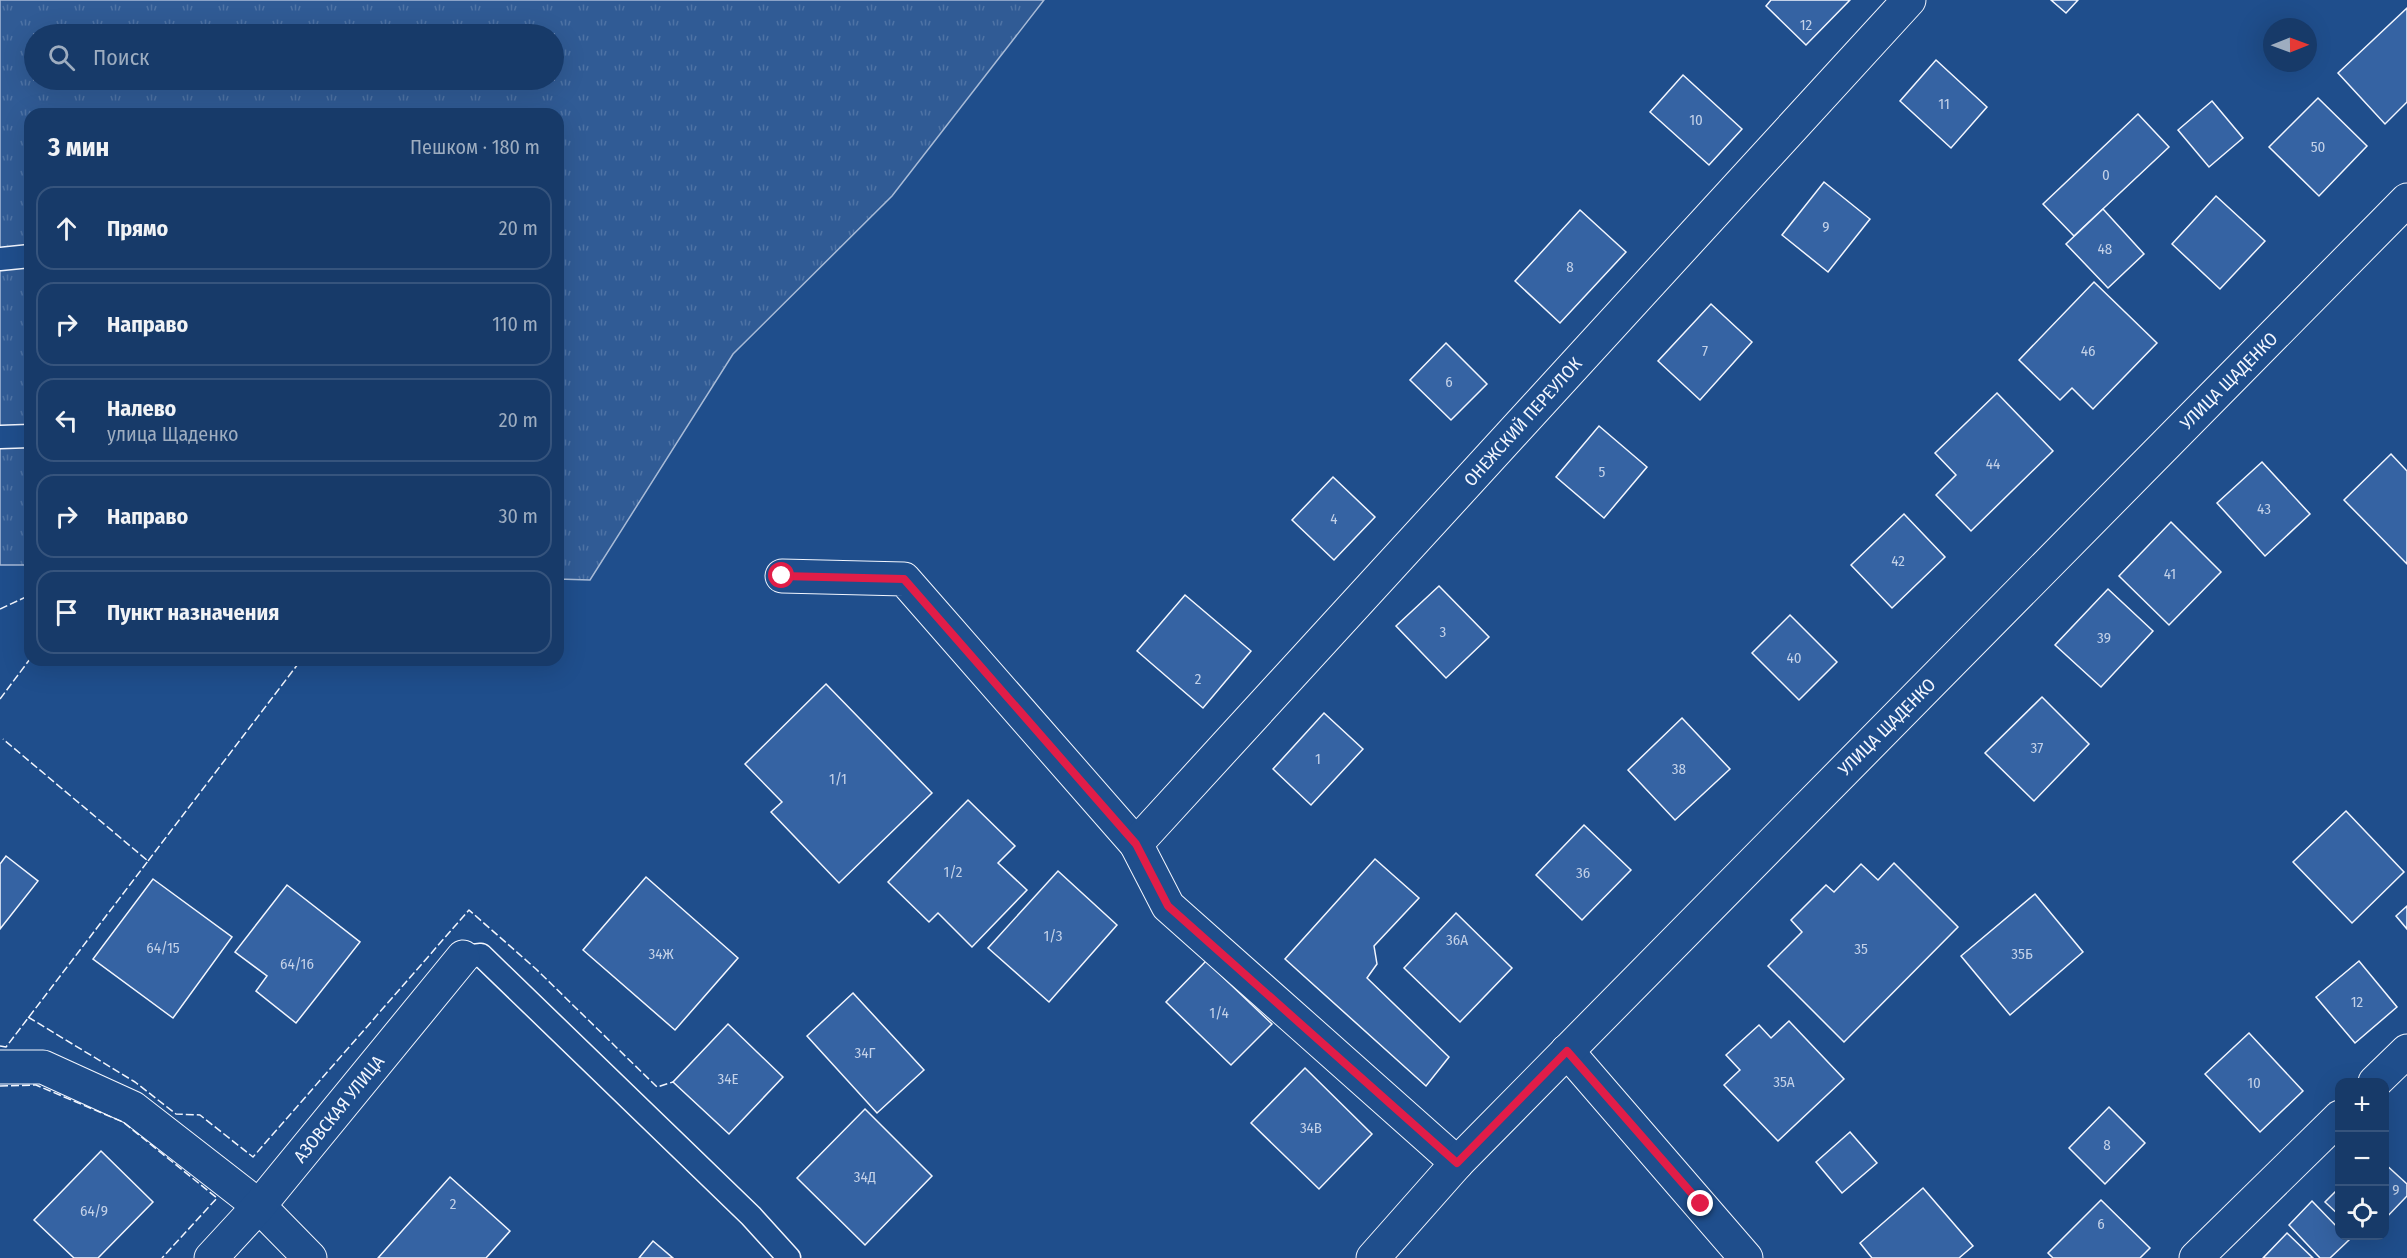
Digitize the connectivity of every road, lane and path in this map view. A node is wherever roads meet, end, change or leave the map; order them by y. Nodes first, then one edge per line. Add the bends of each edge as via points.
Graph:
1 (1909, 0) edge
2 (2407, 200) edge
3 (24, 257) edge
4 (0, 259) edge
5 (24, 436) edge
6 (0, 437) edge
7 (782, 576) dead end
8 (1136, 844) junction
9 (463, 957) joint
10 (1567, 1051) junction
11 (2407, 1051) edge
12 (0, 1067) edge
13 (2380, 1078) edge
14 (2335, 1122) edge
15 (1457, 1163) junction
16 (259, 1206) junction
17 (211, 1258) edge
18 (310, 1258) edge
19 (789, 1258) edge
20 (1373, 1258) edge
21 (1746, 1258) edge
22 (2196, 1258) edge

1 - 8 street, ОНЕЖСКИЙ ПЕРЕУЛОК
2 - 10 street, УЛИЦА ЩАДЕНКО
3 - 4 lane
5 - 6 lane
7 - 8 street via 904,579
8 - 15 street via 1168,906
9 - 16 street, АЗОВСКАЯ УЛИЦА
9 - 19 lane via 481,955
10 - 15 street, УЛИЦА ЩАДЕНКО
10 - 21 street
11 - 13 street
12 - 16 street via 43,1067 133,1108
14 - 22 street
15 - 20 street, УЛИЦА ЩАДЕНКО
16 - 17 street, АЗОВСКАЯ УЛИЦА
16 - 18 street

